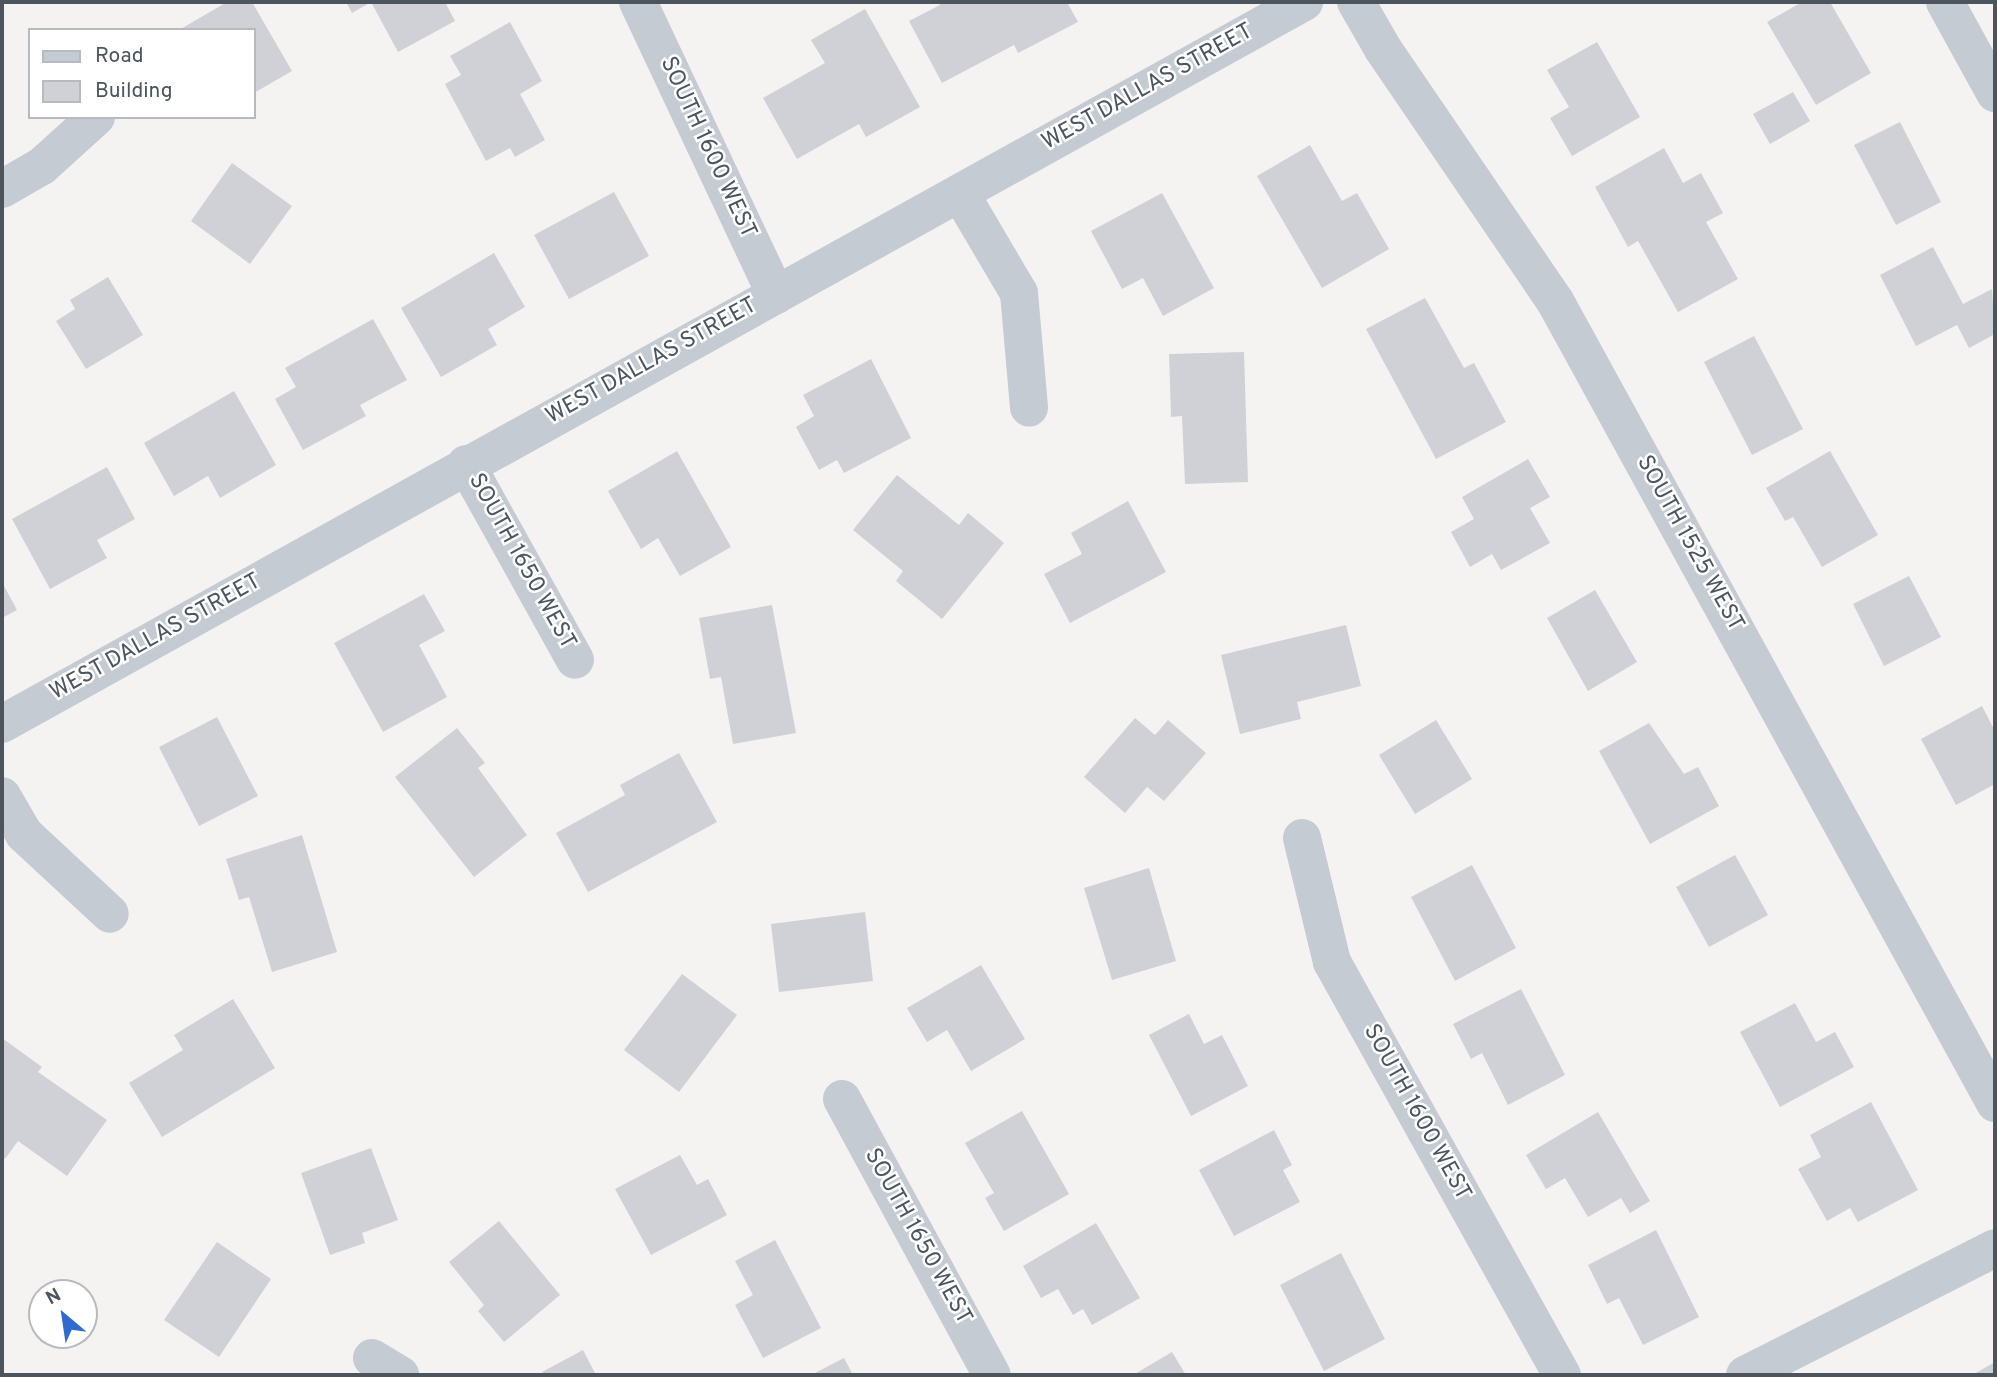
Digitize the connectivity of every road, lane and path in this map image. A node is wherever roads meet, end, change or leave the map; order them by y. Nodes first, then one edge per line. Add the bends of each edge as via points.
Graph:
1 (638, 2) edge
2 (1304, 2) edge
3 (1356, 2) edge
4 (1945, 2) edge
5 (1995, 93) edge
6 (94, 119) edge
7 (2, 189) edge
8 (960, 193) junction
9 (776, 295) junction
10 (1028, 408) dead end
11 (466, 464) junction
12 (575, 660) dead end
13 (2, 724) edge
14 (2, 796) edge
15 (1302, 838) dead end
16 (110, 914) dead end
17 (842, 1099) dead end
18 (1995, 1103) edge
19 (1995, 1248) edge
20 (992, 1375) edge
21 (1562, 1375) edge
22 (1745, 1375) edge

1 - 9 street, SOUTH 1600 WEST
2 - 8 street, WEST DALLAS STREET
3 - 18 street, SOUTH 1525 WEST via 1383,49 1555,301
4 - 5 street
6 - 7 street via 42,166
8 - 9 street, WEST DALLAS STREET
8 - 10 street via 1019,293
9 - 11 street, WEST DALLAS STREET
11 - 12 street, SOUTH 1650 WEST
11 - 13 street, WEST DALLAS STREET
14 - 16 street via 24,834
15 - 21 street, SOUTH 1600 WEST via 1332,962
17 - 20 street, SOUTH 1650 WEST
19 - 22 street

